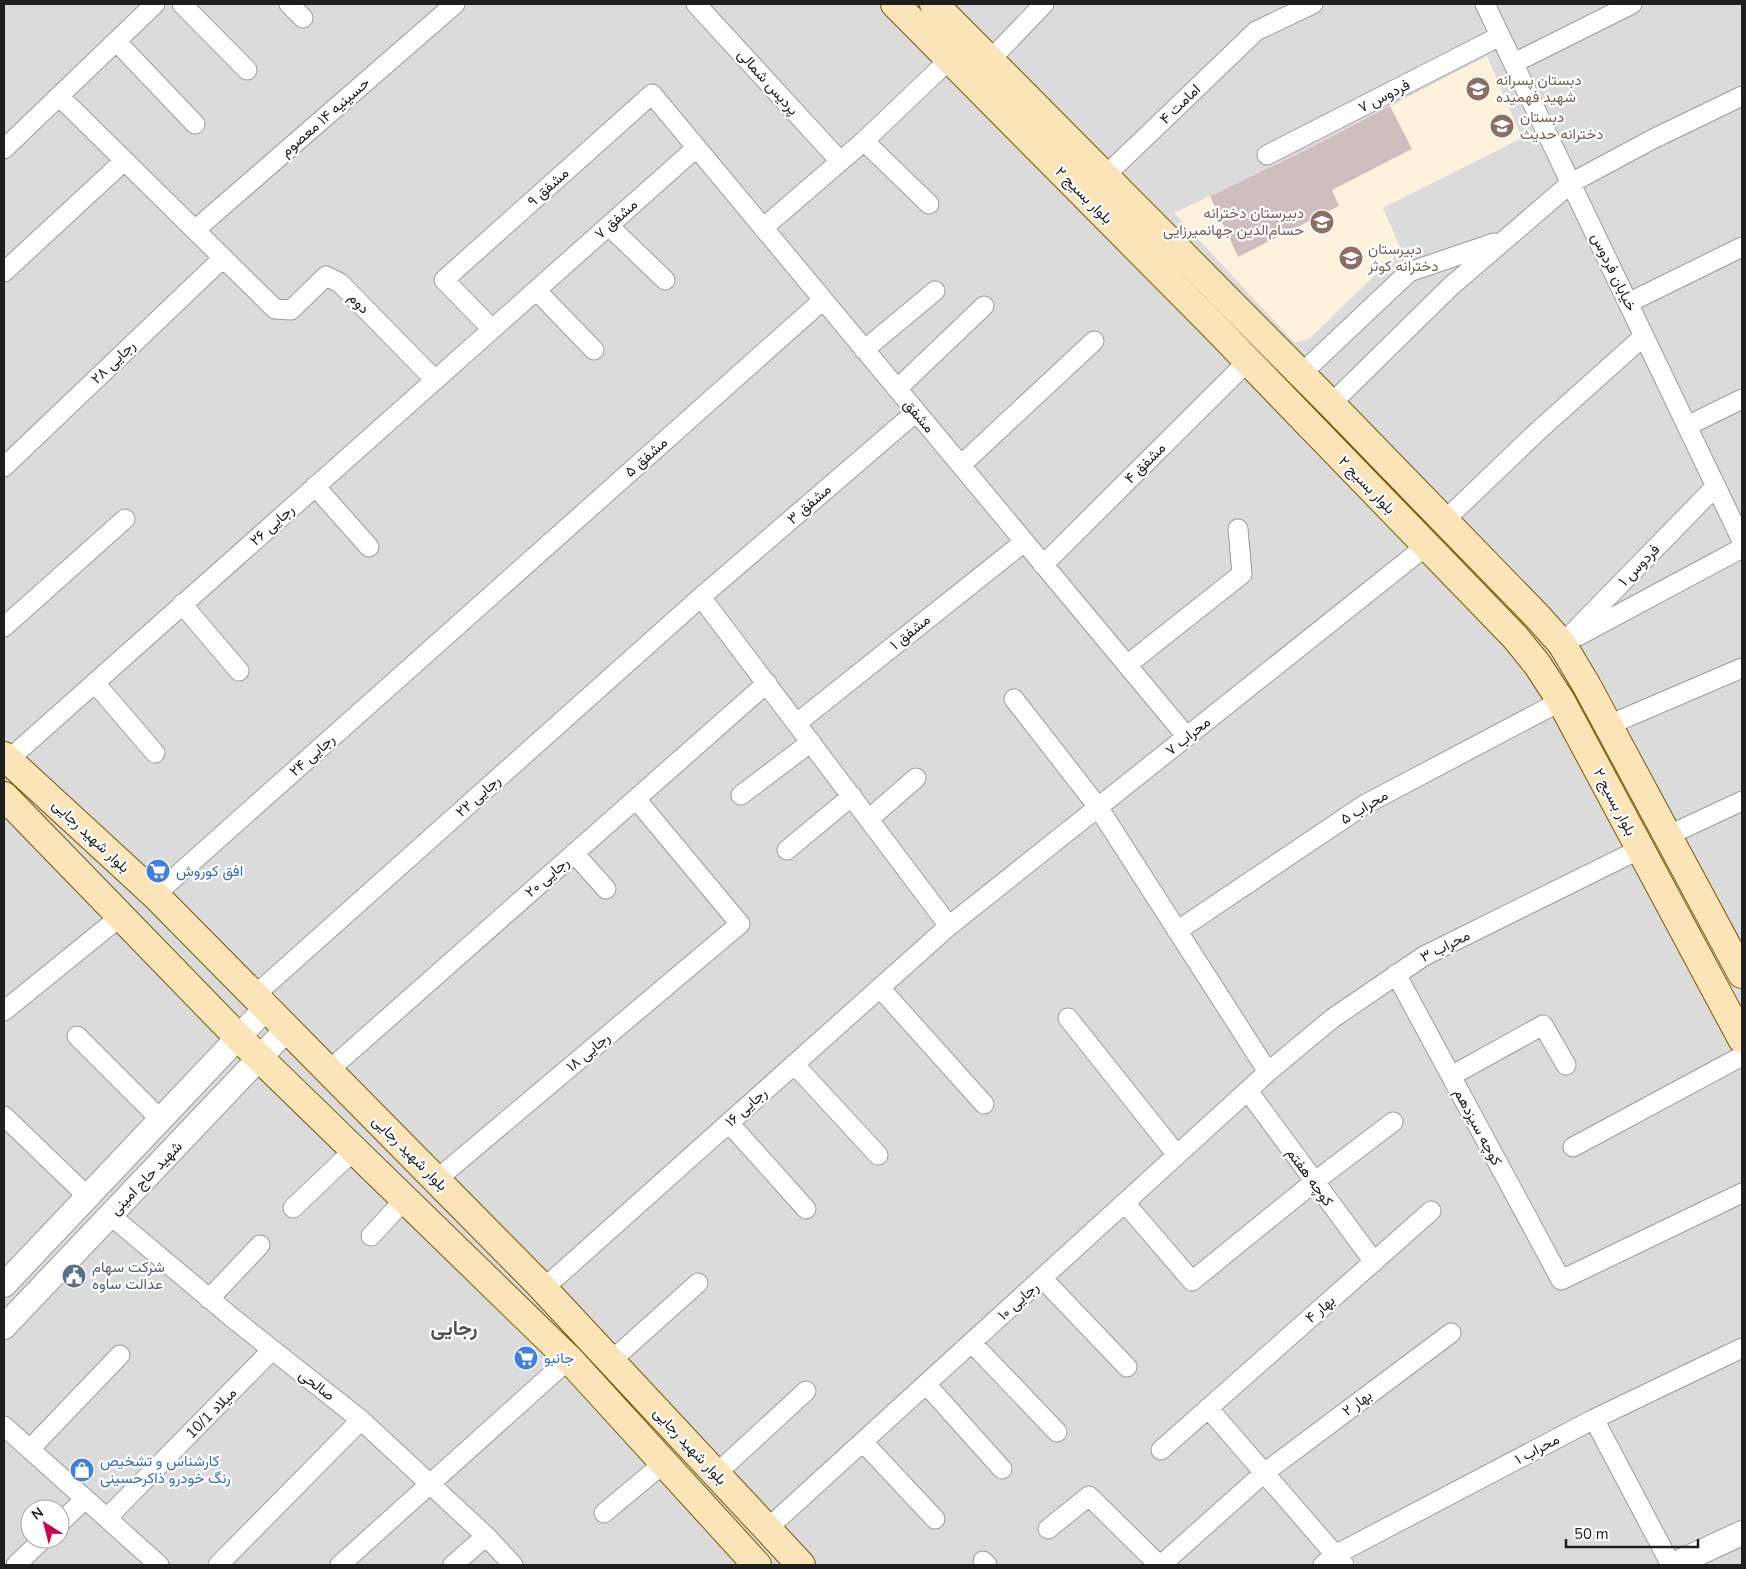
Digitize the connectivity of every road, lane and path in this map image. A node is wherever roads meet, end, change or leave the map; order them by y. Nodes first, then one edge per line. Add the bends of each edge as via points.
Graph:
1 (155, 4) edge
2 (182, 4) edge
3 (289, 4) edge
4 (455, 4) edge
5 (696, 4) edge
6 (895, 4) edge
7 (934, 4) edge
8 (1044, 4) edge
9 (1313, 4) edge
10 (1485, 4) edge
11 (1632, 4) edge
12 (303, 18) dead end
13 (1500, 36) junction
14 (116, 41) junction
15 (950, 59) junction
16 (990, 60) junction
17 (1514, 63) junction
18 (248, 70) dead end
19 (1020, 91) junction
20 (652, 94) joint
21 (59, 96) junction
22 (1742, 96) edge
23 (1000, 110) junction
24 (196, 124) dead end
25 (864, 140) junction
26 (696, 148) junction
27 (4, 149) edge
28 (1267, 155) dead end
29 (124, 161) junction
30 (840, 161) junction
31 (1105, 176) junction
32 (1571, 183) junction
33 (929, 204) dead end
34 (608, 226) junction
35 (763, 228) junction
36 (195, 230) junction
37 (1504, 240) junction
38 (1742, 247) edge
39 (223, 258) junction
40 (4, 272) edge
41 (666, 280) dead end
42 (536, 290) junction
43 (935, 291) dead end
44 (823, 300) junction
45 (1628, 304) junction
46 (984, 306) dead end
47 (492, 329) junction
48 (1644, 336) junction
49 (1094, 341) dead end
50 (594, 350) dead end
51 (864, 350) junction
52 (1248, 361) junction
53 (1301, 374) junction
54 (435, 380) junction
55 (897, 389) junction
56 (1742, 399) edge
57 (1331, 404) junction
58 (916, 412) junction
59 (1687, 426) junction
60 (961, 465) junction
61 (4, 467) edge
62 (315, 486) junction
63 (1716, 486) junction
64 (125, 519) dead end
65 (1444, 521) junction
66 (1238, 529) dead end
67 (1742, 541) edge
68 (1024, 542) junction
69 (1426, 546) junction
70 (369, 547) dead end
71 (1742, 548) edge
72 (1043, 565) junction
73 (701, 597) junction
74 (182, 604) junction
75 (470, 615) joint
76 (4, 627) edge
77 (1562, 644) junction
78 (1537, 664) junction
79 (1127, 665) junction
80 (1742, 668) edge
81 (239, 671) dead end
82 (95, 683) junction
83 (767, 683) junction
84 (1014, 699) dead end
85 (1561, 700) junction
86 (797, 723) junction
87 (1609, 725) junction
88 (1187, 737) junction
89 (811, 742) junction
90 (155, 753) dead end
91 (6, 758) edge
92 (916, 778) dead end
93 (741, 794) dead end
94 (4, 796) edge
95 (852, 796) junction
96 (636, 799) junction
97 (1742, 800) edge
98 (1098, 808) junction
99 (869, 819) junction
100 (1667, 836) junction
101 (1640, 849) junction
102 (786, 850) dead end
103 (574, 853) junction
104 (606, 889) dead end
105 (155, 895) junction
106 (121, 916) junction
107 (950, 926) junction
108 (1177, 931) junction
109 (1735, 946) edge
110 (1396, 974) junction
111 (1742, 974) edge
112 (880, 988) junction
113 (260, 1002) junction
114 (4, 1011) edge
115 (1068, 1018) dead end
116 (287, 1029) junction
117 (77, 1036) dead end
118 (238, 1036) junction
119 (1742, 1039) edge
120 (1742, 1056) edge
121 (260, 1058) junction
122 (794, 1064) junction
123 (1566, 1065) dead end
124 (328, 1071) junction
125 (1268, 1072) junction
126 (203, 1075) junction
127 (1451, 1076) junction
128 (1248, 1091) junction
129 (224, 1096) junction
130 (984, 1104) dead end
131 (4, 1116) edge
132 (160, 1120) junction
133 (1393, 1122) dead end
134 (729, 1123) junction
135 (1573, 1146) dead end
136 (354, 1150) junction
137 (878, 1155) dead end
138 (1177, 1156) junction
139 (436, 1180) junction
140 (1314, 1182) junction
141 (1742, 1193) edge
142 (87, 1196) junction
143 (405, 1199) junction
144 (1125, 1203) junction
145 (293, 1208) dead end
146 (806, 1209) dead end
147 (1431, 1211) dead end
148 (110, 1215) junction
149 (371, 1236) dead end
150 (260, 1245) dead end
151 (1374, 1262) junction
152 (1042, 1278) junction
153 (698, 1283) dead end
154 (4, 1285) edge
155 (543, 1289) junction
156 (209, 1299) junction
157 (4, 1327) edge
158 (1451, 1333) dead end
159 (972, 1343) junction
160 (1742, 1348) edge
161 (272, 1350) junction
162 (120, 1355) dead end
163 (569, 1359) junction
164 (611, 1361) junction
165 (1127, 1367) dead end
166 (926, 1384) junction
167 (806, 1391) dead end
168 (1208, 1408) junction
169 (1594, 1419) junction
170 (361, 1420) junction
171 (4, 1426) edge
172 (1057, 1432) dead end
173 (863, 1442) junction
174 (30, 1449) junction
175 (1161, 1450) dead end
176 (664, 1463) junction
177 (1002, 1469) dead end
178 (1264, 1473) junction
179 (716, 1474) junction
180 (430, 1484) junction
181 (85, 1499) junction
182 (70, 1513) edge
183 (604, 1513) dead end
184 (106, 1518) junction
185 (935, 1519) dead end
186 (767, 1529) junction
187 (1048, 1529) dead end
188 (1742, 1533) edge
189 (486, 1536) junction
190 (33, 1549) edge
191 (1334, 1562) edge
192 (749, 1563) edge
193 (16, 1565) edge
194 (159, 1565) edge
195 (218, 1565) edge
196 (340, 1565) edge
197 (453, 1565) edge
198 (513, 1565) edge
199 (801, 1565) edge
200 (1160, 1565) edge
201 (1672, 1565) edge

1 - 14 street
2 - 18 street
3 - 12 street
4 - 36 street, حسینیه ۱۴ معصوم
5 - 30 street, پردیس شمالی
6 - 15 main road, بلوار بسیج ۲
7 - 16 main road, بلوار بسیج ۲
8 - 16 street
9 - 31 street, امامت ۴ via 1256,31
10 - 13 street, خیابان فردوس
11 - 17 street
13 - 17 street, خیابان فردوس
13 - 28 street, فردوس ۷
14 - 21 street
14 - 24 street
15 - 23 main road, بلوار بسیج ۲
15 - 25 street
16 - 19 main road, بلوار بسیج ۲
17 - 32 street, خیابان فردوس
19 - 23 street
19 - 31 main road, بلوار بسیج ۲
20 - 26 street, مشفق
20 - 47 street, مشفق ۹ via 444,280
21 - 27 street
21 - 29 street
22 - 32 street
23 - 52 main road, بلوار بسیج ۲
25 - 30 street
25 - 33 street
26 - 34 street, مشفق ۷
26 - 35 street, مشفق
29 - 36 street
29 - 40 street
30 - 35 street
31 - 53 main road, بلوار بسیج ۲
32 - 37 street
32 - 45 street, خیابان فردوس
34 - 41 street
34 - 42 street, مشفق ۷
35 - 44 street, مشفق
36 - 39 street
37 - 53 street via 1409,272
37 - 57 street via 1450,287
38 - 45 street
39 - 54 street, دوم via 275,309 291,310 326,276 340,283
39 - 61 street, رجایی ۲۸
42 - 47 street, رجایی ۲۶
42 - 50 street
43 - 51 street
44 - 51 street, مشفق
44 - 75 street, مشفق ۵
45 - 48 street, خیابان فردوس
46 - 55 street
47 - 54 street, رجایی ۲۶
48 - 59 street, خیابان فردوس
48 - 65 street
49 - 60 street
51 - 55 street, مشفق
52 - 69 main road, بلوار بسیج ۲
52 - 72 street, مشفق ۴
53 - 57 main road, بلوار بسیج ۲
54 - 62 street, رجایی ۲۶
55 - 58 street, مشفق
56 - 59 street
57 - 65 main road, بلوار بسیج ۲
58 - 60 street, مشفق
58 - 73 street, مشفق ۳
59 - 63 street, خیابان فردوس
60 - 68 street, مشفق
62 - 70 street
62 - 74 street, رجایی ۲۶
63 - 67 street, خیابان فردوس
63 - 77 street, فردوس ۱
64 - 76 street
65 - 77 main road, بلوار بسیج ۲
66 - 79 street via 1242,574
68 - 72 street, مشفق
68 - 86 street, مشفق ۱
69 - 78 main road, بلوار بسیج ۲
69 - 88 street, محراب ۷
71 - 77 street
72 - 79 street, مشفق
73 - 83 street
73 - 113 street, رجایی ۲۲
74 - 81 street
74 - 82 street, رجایی ۲۶
75 - 105 street, رجایی ۲۴
77 - 78 main road
77 - 87 main road, بلوار بسیج ۲
78 - 85 main road, بلوار بسیج ۲
79 - 88 street, مشفق
80 - 87 street
82 - 90 street
82 - 91 street, رجایی ۲۶
83 - 86 street
83 - 96 street, رجایی ۲۰
84 - 98 street
85 - 101 main road, بلوار بسیج ۲
85 - 108 street, محراب ۵ via 1364,805
86 - 89 street
87 - 100 main road, بلوار بسیج ۲
88 - 98 street, محراب ۷
89 - 93 street
89 - 95 street
91 - 105 main road, بلوار شهید رجایی
92 - 99 street
94 - 106 main road, بلوار شهید رجایی
95 - 99 street
95 - 102 street
96 - 103 street, رجایی ۲۰
96 - 139 street, رجایی ۱۸ via 740,924
97 - 100 street
98 - 107 street, محراب ۷
98 - 108 street
99 - 107 street
100 - 109 main road, بلوار بسیج ۲
101 - 110 street, محراب ۳ via 1424,956
101 - 119 main road, بلوار بسیج ۲
103 - 104 street
103 - 124 street, رجایی ۲۰
105 - 113 main road, بلوار شهید رجایی
106 - 114 street
106 - 118 main road, بلوار شهید رجایی
107 - 112 street, رجایی ۱۶
108 - 125 street
109 - 111 main road, بلوار بسیج ۲
110 - 125 street, محراب ۳ via 1333,1018
110 - 127 street, کوچه سیزدهم
112 - 122 street, رجایی ۱۶
112 - 130 street
113 - 116 main road, بلوار شهید رجایی
113 - 118 street, شهید حاج امینی
115 - 138 street
116 - 121 street, شهید حاج امینی
116 - 124 main road, بلوار شهید رجایی
117 - 132 street
118 - 121 main road, بلوار شهید رجایی
118 - 126 street, شهید حاج امینی
120 - 135 street
121 - 129 street, شهید حاج امینی
121 - 136 main road, بلوار شهید رجایی
122 - 134 street, رجایی ۱۶
122 - 137 street
123 - 127 street via 1544,1025
124 - 139 main road, بلوار شهید رجایی
125 - 128 street, رجایی ۱۰
126 - 129 street via 212,1074 220,1078
126 - 132 street, شهید حاج امینی
127 - 141 street, کوچه سیزدهم via 1561,1280
128 - 138 street, رجایی ۱۰
128 - 140 street, کوچه هفتم
129 - 148 street, شهید حاج امینی
131 - 142 street
132 - 142 street, شهید حاج امینی
133 - 140 street
134 - 146 street
134 - 155 street, رجایی ۱۶
136 - 143 main road, بلوار شهید رجایی
136 - 145 street
138 - 144 street, رجایی ۱۰
139 - 155 main road, بلوار شهید رجایی
140 - 144 street via 1192,1281
140 - 151 street, کوچه هفتم
142 - 154 street, شهید حاج امینی
143 - 149 street
143 - 163 main road, بلوار شهید رجایی
144 - 152 street, رجایی ۱۰
147 - 151 street, بهار ۴
148 - 156 street, صالحی
148 - 157 street, شهید حاج امینی
150 - 156 street
151 - 168 street, بهار ۴
152 - 159 street, رجایی ۱۰
152 - 165 street
153 - 164 street
155 - 164 main road, بلوار شهید رجایی
156 - 161 street, صالحی
158 - 178 street, بهار ۲
159 - 166 street, رجایی ۱۰
159 - 172 street
160 - 169 street, محراب ۱
161 - 170 street, صالحی
161 - 184 street, میلاد 10/1
162 - 174 street
163 - 176 main road, بلوار شهید رجایی
163 - 180 street
164 - 179 main road, بلوار شهید رجایی
166 - 173 street, رجایی ۱۰
166 - 177 street
167 - 179 street
168 - 175 street, بهار ۴
168 - 178 street
169 - 191 street, محراب ۱
169 - 201 street
170 - 180 street, صالحی
170 - 195 street
171 - 174 street
173 - 185 street
173 - 186 street, رجایی ۱۰
174 - 181 street
176 - 183 street
176 - 192 main road, بلوار شهید رجایی
178 - 191 street
178 - 200 street, بهار ۲
179 - 186 main road, بلوار شهید رجایی
180 - 189 street, صالحی
180 - 196 street
181 - 182 street
181 - 184 street
184 - 194 street
186 - 199 main road, بلوار شهید رجایی
187 - 200 street via 1089,1496
188 - 201 street
189 - 197 street
189 - 198 street, صالحی
190 - 193 street

